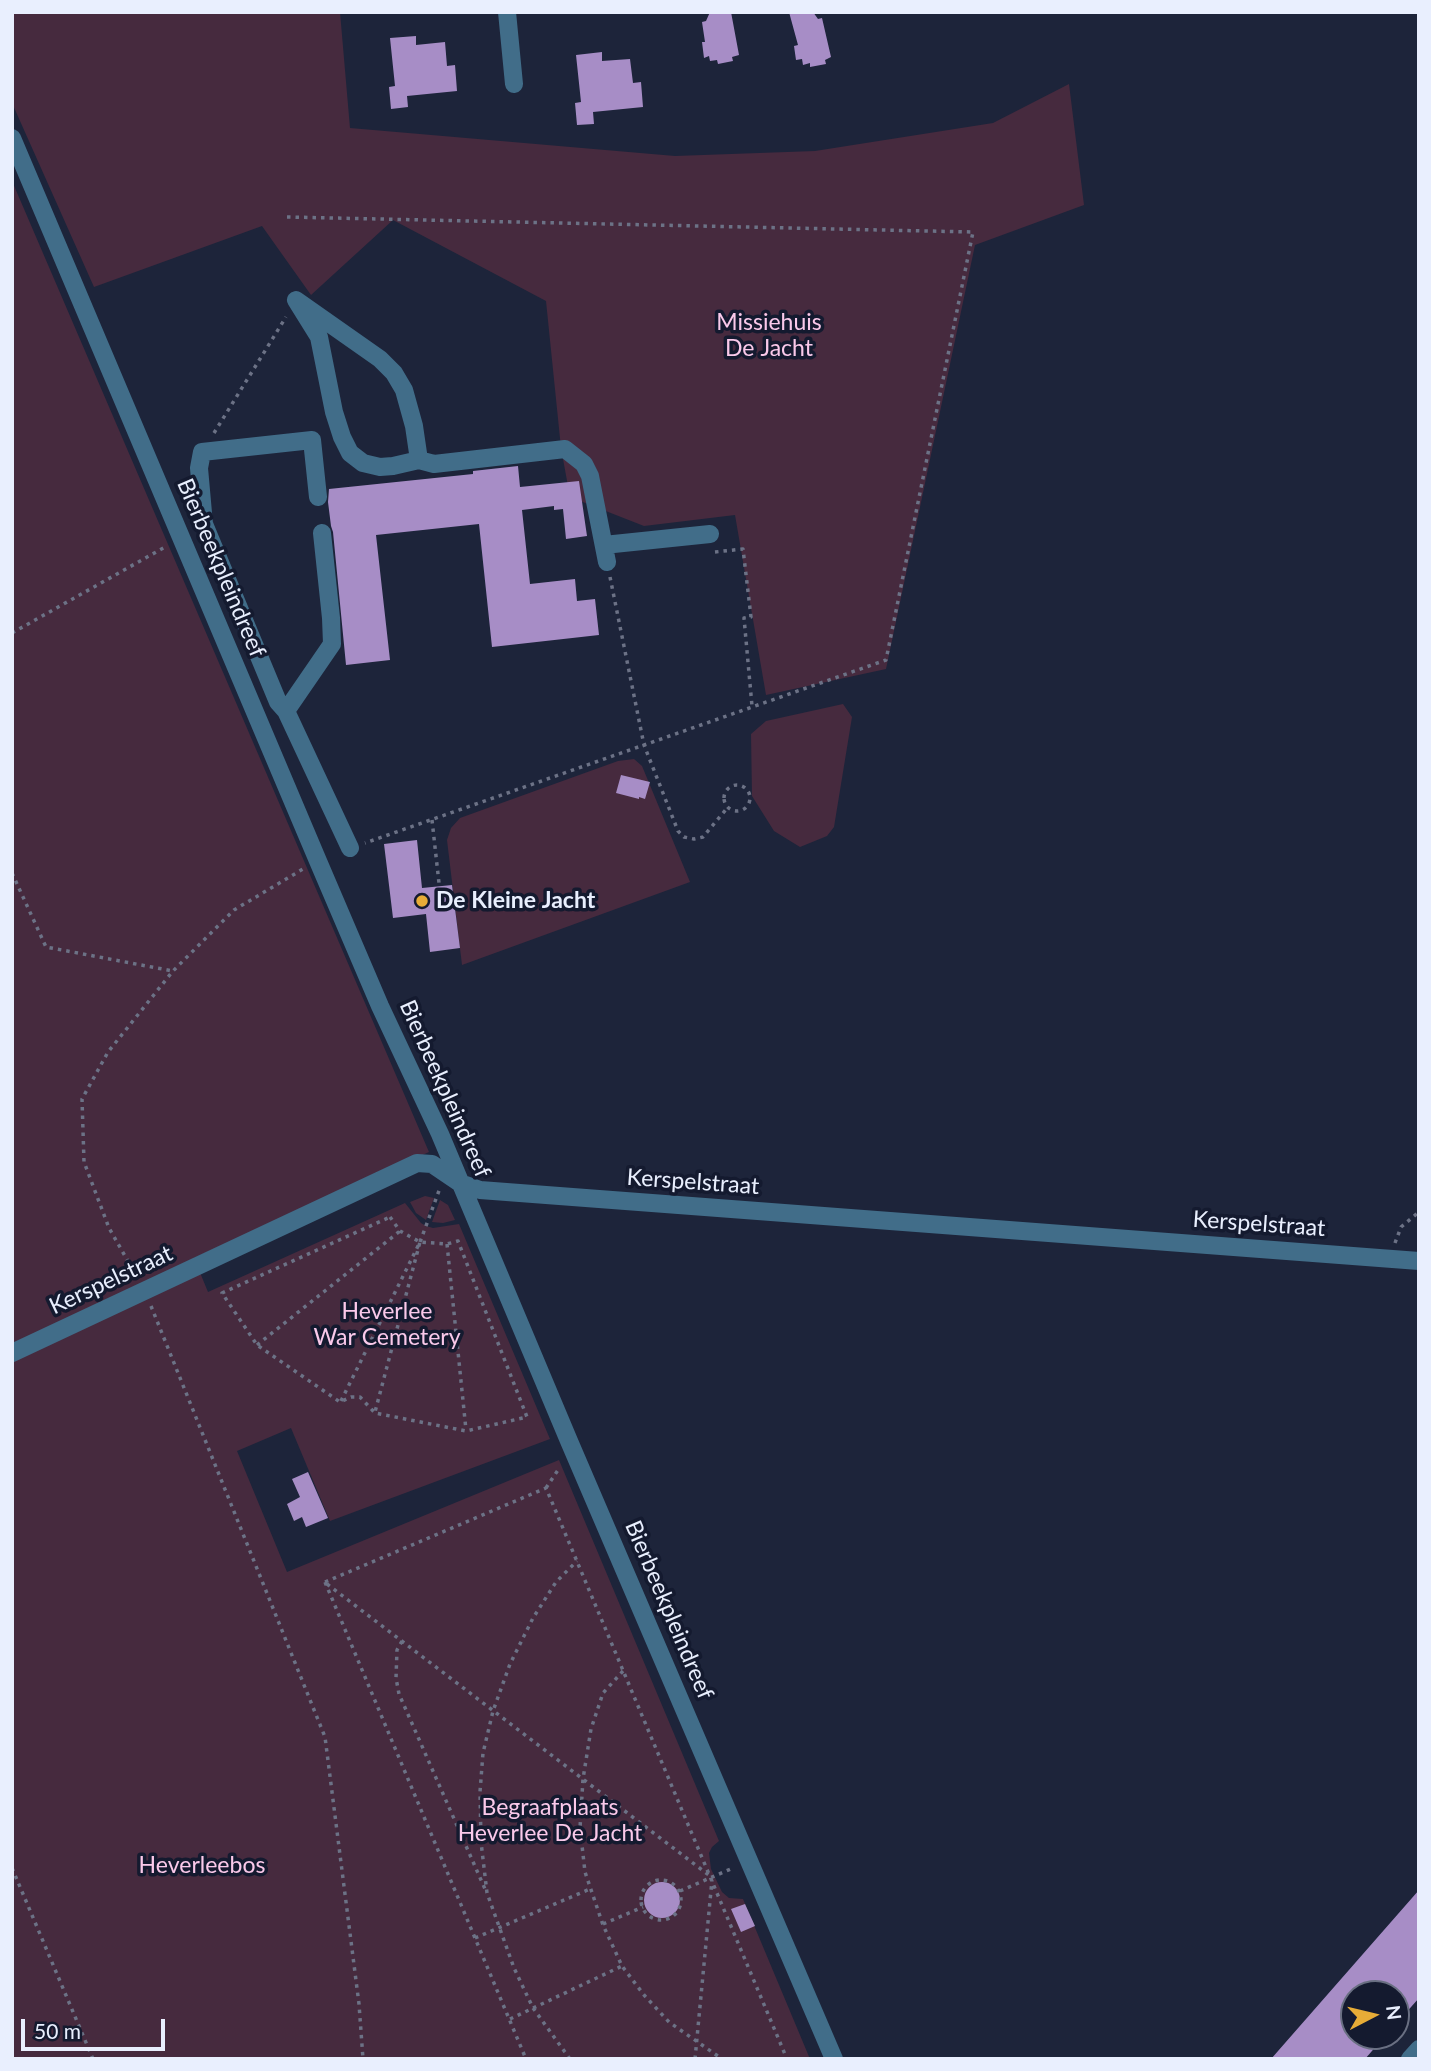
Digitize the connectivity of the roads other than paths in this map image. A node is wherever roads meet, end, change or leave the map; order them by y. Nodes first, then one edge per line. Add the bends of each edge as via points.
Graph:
1 (507, 12) edge
2 (514, 84) dead end
3 (12, 138) edge
4 (419, 460) junction
5 (318, 497) dead end
6 (322, 533) dead end
7 (710, 534) dead end
8 (286, 711) junction
9 (350, 848) road end
10 (453, 1178) junction
11 (1419, 1261) edge
12 (12, 1353) edge
13 (1419, 2049) edge
14 (834, 2059) edge
15 (1410, 2059) edge

1 - 2 street
3 - 10 street, Bierbeekpleindreef
4 - 4 street via 404,390 394,373 296,300 319,337 334,412 350,453 363,463 380,467
4 - 7 street via 434,464 565,449 584,464 590,476 605,554
5 - 8 street via 312,440 202,452 204,524 278,702
6 - 8 street via 332,644
8 - 9 street
10 - 11 street, Kerspelstraat via 480,1190
10 - 12 street, Kerspelstraat via 432,1164 417,1163
10 - 14 street, Bierbeekpleindreef
13 - 15 street

